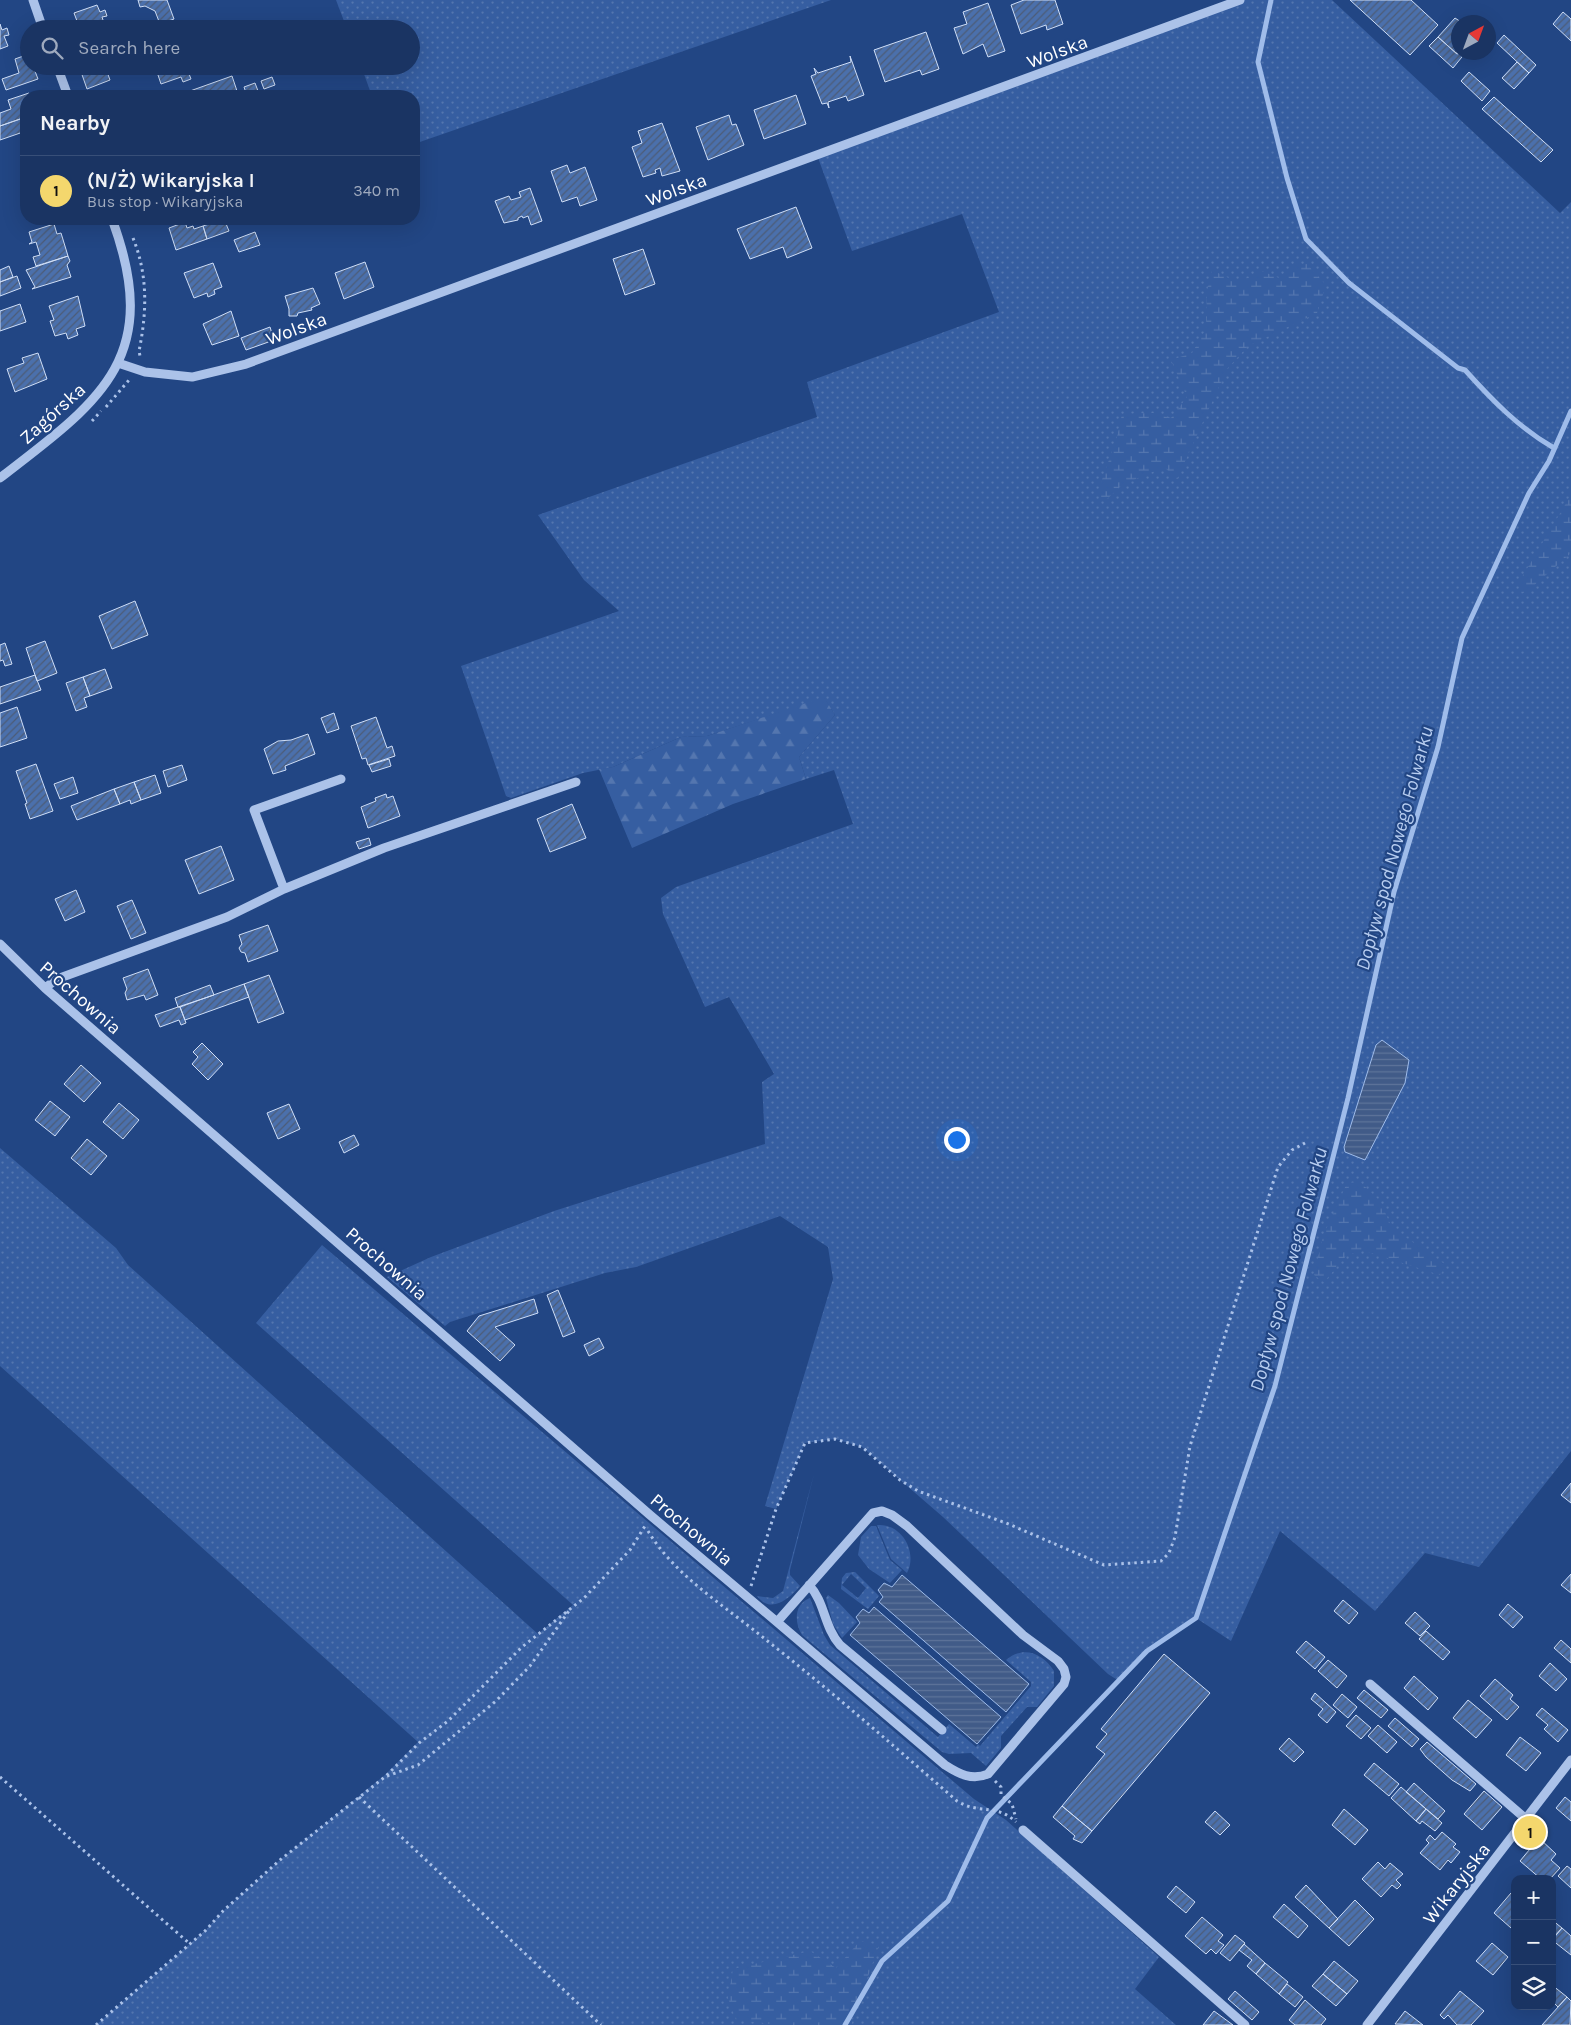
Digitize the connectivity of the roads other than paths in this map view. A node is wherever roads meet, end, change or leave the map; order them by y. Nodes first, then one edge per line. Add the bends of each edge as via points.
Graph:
1 (33, 0) edge
2 (1240, 0) edge
3 (41, 20) edge
4 (60, 75) edge
5 (66, 90) edge
6 (114, 225) edge
7 (118, 363) junction
8 (0, 478) edge
9 (342, 779) dead end
10 (576, 782) dead end
11 (284, 889) junction
12 (0, 944) edge
13 (46, 988) junction
14 (809, 1585) junction
15 (777, 1622) junction
16 (1370, 1684) dead end
17 (942, 1730) dead end
18 (1571, 1760) edge
19 (1526, 1819) junction
20 (1023, 1830) dead end
21 (1245, 2025) edge
22 (1367, 2025) edge

1 - 3 street
2 - 7 street, Wolska via 246,364 192,378 145,372
4 - 5 street
6 - 7 street, Zagórska via 127,265 132,302 128,334
7 - 8 street, Zagórska via 99,394 71,422
9 - 11 street via 254,810
10 - 11 street via 384,848
11 - 13 street via 227,917 57,979
12 - 13 street, Prochownia
13 - 15 street, Prochownia
14 - 15 street
14 - 15 street, Prochownia via 873,1513 892,1514 1024,1635 1058,1661 1066,1676 1064,1684 988,1774 970,1777 945,1765
14 - 17 street via 820,1600 830,1632 840,1645
16 - 19 street
18 - 19 street, Wikaryjska
19 - 22 street, Wikaryjska
20 - 21 street

